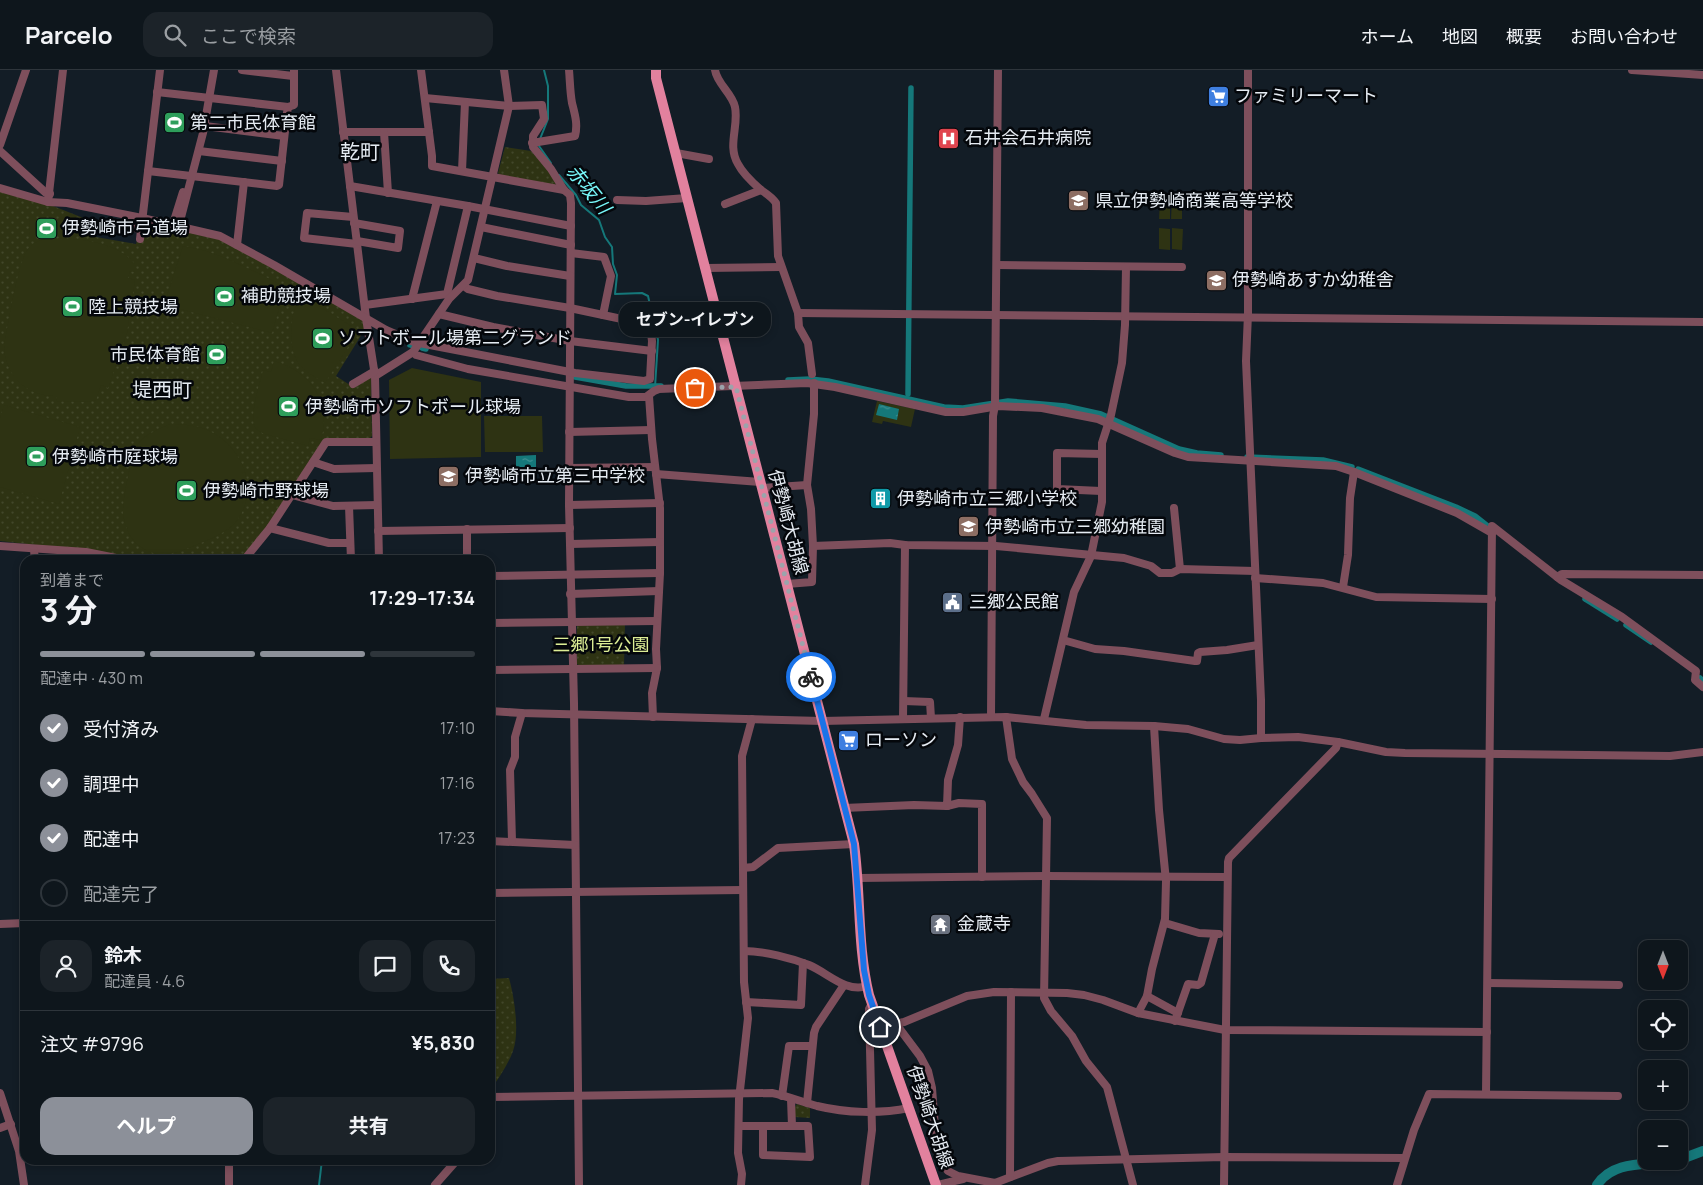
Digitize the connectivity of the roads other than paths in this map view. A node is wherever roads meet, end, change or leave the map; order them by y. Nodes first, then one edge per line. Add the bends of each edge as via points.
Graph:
1 (26, 70) edge
2 (63, 70) edge
3 (160, 70) edge
4 (209, 70) edge
5 (214, 70) edge
6 (242, 70) edge
7 (336, 70) edge
8 (422, 70) edge
9 (504, 70) edge
10 (568, 70) edge
11 (656, 70) edge
12 (715, 70) edge
13 (998, 70) edge
14 (1248, 70) edge
15 (1632, 70) edge
16 (294, 73) edge
17 (1703, 75) edge
18 (157, 92) junction
19 (208, 98) junction
20 (425, 98) junction
21 (465, 102) junction
22 (508, 106) junction
23 (288, 107) junction
24 (205, 126) junction
25 (343, 132) junction
26 (384, 132) junction
27 (429, 132) junction
28 (284, 136) junction
29 (532, 144) junction
30 (0, 145) edge
31 (0, 151) edge
32 (199, 151) junction
33 (676, 152) junction
34 (709, 159) dead end
35 (282, 161) junction
36 (148, 171) junction
37 (462, 171) junction
38 (190, 175) junction
39 (493, 176) junction
40 (244, 182) junction
41 (350, 186) junction
42 (0, 188) edge
43 (564, 190) junction
44 (761, 190) junction
45 (388, 193) junction
46 (48, 198) junction
47 (688, 198) junction
48 (617, 200) dead end
49 (437, 201) junction
50 (725, 204) dead end
51 (468, 206) junction
52 (485, 210) junction
53 (142, 218) junction
54 (354, 220) junction
55 (176, 225) junction
56 (571, 226) junction
57 (481, 228) junction
58 (114, 229) dead end
59 (140, 229) junction
60 (140, 239) dead end
61 (357, 242) junction
62 (238, 245) junction
63 (571, 249) junction
64 (474, 258) junction
65 (997, 265) junction
66 (781, 267) junction
67 (1126, 267) junction
68 (1182, 267) dead end
69 (706, 268) junction
70 (570, 276) junction
71 (464, 286) junction
72 (412, 299) junction
73 (365, 305) junction
74 (570, 308) junction
75 (798, 313) junction
76 (438, 314) junction
77 (603, 315) junction
78 (996, 315) junction
79 (1126, 317) junction
80 (366, 318) junction
81 (1248, 318) junction
82 (1703, 322) edge
83 (650, 325) junction
84 (722, 333) junction
85 (570, 340) junction
86 (420, 343) junction
87 (652, 351) junction
88 (413, 352) junction
89 (570, 372) junction
90 (375, 373) junction
91 (812, 374) dead end
92 (353, 384) dead end
93 (814, 384) junction
94 (570, 387) junction
95 (736, 387) junction
96 (649, 396) junction
97 (994, 404) junction
98 (1108, 422) junction
99 (651, 430) junction
100 (569, 432) junction
101 (376, 442) junction
102 (1102, 454) junction
103 (313, 462) junction
104 (1250, 462) junction
105 (376, 468) junction
106 (569, 468) junction
107 (656, 470) junction
108 (1354, 472) junction
109 (761, 485) junction
110 (807, 485) junction
111 (1101, 491) junction
112 (292, 495) junction
113 (660, 503) junction
114 (377, 505) junction
115 (569, 505) junction
116 (349, 506) junction
117 (1174, 508) dead end
118 (270, 528) junction
119 (570, 528) junction
120 (467, 529) junction
121 (378, 531) junction
122 (1492, 531) junction
123 (660, 542) junction
124 (350, 543) junction
125 (570, 544) junction
126 (905, 545) junction
127 (0, 546) edge
128 (813, 546) junction
129 (992, 546) junction
130 (34, 550) junction
131 (34, 555) edge
132 (101, 555) edge
133 (248, 555) edge
134 (351, 555) edge
135 (378, 555) edge
136 (467, 555) edge
137 (1091, 556) junction
138 (1180, 569) junction
139 (660, 573) junction
140 (570, 574) junction
141 (1255, 574) junction
142 (1703, 575) edge
143 (495, 576) edge
144 (1557, 577) junction
145 (787, 584) junction
146 (1343, 587) junction
147 (659, 591) junction
148 (570, 594) junction
149 (1492, 599) junction
150 (657, 621) junction
151 (571, 622) junction
152 (495, 624) edge
153 (1063, 640) junction
154 (1258, 645) junction
155 (572, 668) junction
156 (657, 668) junction
157 (495, 670) edge
158 (1703, 687) edge
159 (904, 701) junction
160 (495, 710) edge
161 (522, 713) junction
162 (574, 714) junction
163 (653, 717) junction
164 (960, 717) junction
165 (991, 717) junction
166 (1006, 717) junction
167 (931, 718) junction
168 (752, 719) junction
169 (904, 719) junction
170 (1044, 719) junction
171 (822, 721) junction
172 (1154, 726) junction
173 (1261, 738) junction
174 (1338, 742) junction
175 (1703, 752) edge
176 (1490, 755) junction
177 (947, 806) junction
178 (844, 808) junction
179 (495, 841) edge
180 (512, 841) junction
181 (854, 844) junction
182 (576, 845) junction
183 (742, 868) junction
184 (1046, 876) junction
185 (982, 877) junction
186 (1166, 877) junction
187 (1227, 877) junction
188 (858, 878) junction
189 (743, 890) junction
190 (576, 892) junction
191 (495, 893) edge
192 (20, 922) edge
193 (1164, 923) junction
194 (0, 924) edge
195 (1215, 934) junction
196 (1226, 934) junction
197 (744, 951) junction
198 (803, 963) junction
199 (1488, 983) junction
200 (844, 985) junction
201 (1619, 985) dead end
202 (867, 986) junction
203 (1010, 992) junction
204 (1044, 992) junction
205 (1147, 996) junction
206 (746, 1002) junction
207 (872, 1003) junction
208 (1138, 1013) junction
209 (1177, 1017) junction
210 (896, 1024) junction
211 (880, 1027) junction
212 (1226, 1030) junction
213 (1487, 1032) junction
214 (812, 1046) junction
215 (0, 1093) edge
216 (740, 1094) junction
217 (1486, 1094) junction
218 (782, 1096) junction
219 (1618, 1096) dead end
220 (579, 1097) junction
221 (495, 1098) edge
222 (792, 1099) junction
223 (807, 1103) junction
224 (910, 1108) junction
225 (872, 1111) junction
226 (11, 1124) junction
227 (738, 1126) junction
228 (763, 1126) junction
229 (792, 1126) junction
230 (0, 1128) edge
231 (1224, 1157) junction
232 (20, 1158) edge
233 (1404, 1158) junction
234 (1126, 1159) junction
235 (21, 1165) edge
236 (229, 1165) edge
237 (452, 1165) edge
238 (1010, 1177) junction
239 (966, 1178) junction
240 (995, 1184) edge
241 (24, 1185) edge
242 (229, 1185) edge
243 (434, 1185) edge
244 (580, 1185) edge
245 (741, 1185) edge
246 (865, 1185) edge
247 (937, 1185) edge
248 (1133, 1185) edge
249 (1224, 1185) edge
250 (1397, 1185) edge

1 - 30 street
2 - 46 street
3 - 18 street
4 - 19 street
5 - 19 street
6 - 16 street
7 - 25 street
8 - 20 street
9 - 22 street
10 - 29 street via 576,116 575,136
11 - 33 main road, 伊勢崎大胡線
12 - 44 street via 735,105 733,140 736,161
13 - 65 street
14 - 81 street
15 - 17 street
16 - 23 street via 294,105
18 - 19 street
18 - 36 street
19 - 23 street
19 - 24 street
19 - 38 street
20 - 21 street
20 - 27 street
21 - 22 street
21 - 37 street
22 - 29 street via 542,104 544,119 533,136
22 - 39 street
23 - 28 street
24 - 28 street
24 - 32 street
25 - 26 street
25 - 41 street
26 - 27 street
26 - 45 street
27 - 37 street via 432,166
28 - 35 street
29 - 43 street
31 - 46 street
32 - 35 street
32 - 38 street
33 - 34 street
33 - 47 main road, 伊勢崎大胡線
35 - 40 street via 279,185
36 - 38 street
36 - 53 street
37 - 39 street
38 - 40 street
38 - 55 street
39 - 43 street
39 - 52 street
40 - 62 street
41 - 45 street
41 - 54 street
42 - 46 street
43 - 56 street via 571,197
44 - 50 street
44 - 66 street via 776,203 777,248
45 - 49 street
46 - 53 street
47 - 48 street
47 - 69 main road, 伊勢崎大胡線
49 - 51 street
49 - 72 street
51 - 52 street
51 - 72 street via 447,294
52 - 56 street
52 - 57 street
53 - 55 street
53 - 59 street
54 - 61 street
54 - 61 street via 400,231 398,248
54 - 61 street via 307,212 304,238
55 - 62 street via 220,236
56 - 63 street
57 - 63 street
57 - 64 street
58 - 59 street via 114,224
59 - 60 street
61 - 73 street
62 - 80 street
63 - 70 street
63 - 77 street via 604,258 611,276
64 - 70 street
64 - 71 street
65 - 67 street
65 - 78 street
66 - 69 street
66 - 75 street
67 - 68 street
67 - 79 street
69 - 84 main road, 伊勢崎大胡線
70 - 74 street
71 - 74 street via 497,296
71 - 76 street
72 - 73 street
73 - 80 street
74 - 77 street
74 - 85 street
75 - 78 street
75 - 91 street via 808,345
76 - 85 street
76 - 86 street
77 - 83 street
78 - 79 street
78 - 97 street
79 - 81 street
79 - 98 street via 1122,363
80 - 86 street via 403,339
80 - 90 street
81 - 82 street
81 - 104 street via 1246,361
83 - 84 street
83 - 87 street
84 - 95 main road, 伊勢崎大胡線
85 - 87 street
85 - 89 street
86 - 88 street
86 - 89 street
87 - 89 street via 648,381
88 - 90 street
88 - 94 street via 468,369
89 - 94 street
90 - 92 street
90 - 101 street
93 - 95 street
93 - 97 street via 940,411 963,412
93 - 110 street
94 - 96 street via 642,398
94 - 100 street
95 - 96 street via 659,389
95 - 109 main road, 伊勢崎大胡線
96 - 99 street
97 - 98 street via 1042,408
97 - 129 street
98 - 102 street
98 - 104 street via 1188,457
99 - 100 street
99 - 107 street
100 - 106 street
101 - 103 street via 326,442
101 - 105 street
102 - 111 street
102 - 111 street via 1057,453 1058,489
103 - 105 street via 334,469
103 - 112 street
104 - 108 street via 1336,466
104 - 141 street
105 - 114 street
106 - 107 street
106 - 115 street
107 - 109 street
107 - 113 street
108 - 122 street via 1457,513
108 - 146 street
109 - 110 street
109 - 145 main road, 伊勢崎大胡線
110 - 128 street
111 - 137 street via 1102,502
112 - 116 street via 333,506
112 - 118 street
113 - 115 street
113 - 123 street
114 - 116 street
114 - 121 street
115 - 119 street
116 - 124 street
117 - 138 street
118 - 124 street via 329,543
118 - 133 street
119 - 120 street
119 - 125 street
120 - 121 street
120 - 136 street
121 - 135 street
122 - 144 street via 1494,526
122 - 149 street
123 - 125 street
123 - 139 street
124 - 134 street
125 - 140 street
126 - 128 street
126 - 129 street
126 - 159 street
127 - 130 street
128 - 145 street via 812,582
129 - 137 street
129 - 165 street
130 - 131 street
130 - 132 street
137 - 138 street via 1124,558 1152,566 1160,573
137 - 153 street via 1074,592
138 - 141 street
139 - 140 street
139 - 147 street
140 - 143 street
140 - 148 street
141 - 146 street
141 - 154 street
142 - 144 street via 1562,574
144 - 158 street via 1622,617 1696,671 1695,680
145 - 171 main road, 伊勢崎大胡線
146 - 149 street via 1376,597
147 - 148 street
147 - 150 street
148 - 151 street
149 - 176 street
150 - 151 street
150 - 156 street
151 - 152 street
151 - 155 street
153 - 154 street via 1095,649 1195,661 1200,652
153 - 170 street
154 - 173 street
155 - 156 street
155 - 157 street
155 - 162 street
156 - 163 street via 652,693
159 - 167 street via 930,702
159 - 169 street
160 - 161 street
161 - 162 street
161 - 180 street via 510,770
162 - 163 street
162 - 182 street
163 - 168 street
164 - 165 street
164 - 167 street
164 - 177 street via 958,745 948,780
165 - 166 street
166 - 170 street
166 - 184 street via 1012,759 1047,818
167 - 169 street
168 - 171 street
168 - 183 street via 742,756
169 - 171 street
170 - 172 street via 1085,725
171 - 178 main road, 伊勢崎大胡線
172 - 173 street via 1188,729 1224,739
172 - 186 street
173 - 174 street via 1298,737
174 - 176 street via 1386,752
174 - 187 street via 1336,748 1229,858
175 - 176 street via 1670,756
176 - 199 street
177 - 178 street
177 - 185 street via 982,804
178 - 181 main road, 伊勢崎大胡線
179 - 180 street
180 - 182 street
181 - 183 street via 778,848 753,867
181 - 188 main road, 伊勢崎大胡線
182 - 190 street
183 - 189 street
184 - 185 street
184 - 186 street
184 - 204 street
185 - 188 street
186 - 187 street
186 - 193 street
187 - 196 street
188 - 202 main road, 伊勢崎大胡線 via 862,962
189 - 190 street
189 - 197 street
190 - 191 street
190 - 220 street
192 - 194 street
193 - 195 street
193 - 205 street
195 - 196 street
195 - 209 street via 1201,983 1188,984
196 - 212 street
197 - 198 street
197 - 206 street
198 - 200 street
198 - 206 street via 801,1004
199 - 201 street
199 - 213 street
200 - 202 street
200 - 214 street via 816,1027
202 - 207 main road, 伊勢崎大胡線
203 - 204 street
203 - 210 street via 968,996
203 - 238 street
204 - 208 street via 1094,997
204 - 234 street via 1046,1005 1107,1087
205 - 208 street
205 - 209 street
206 - 216 street via 748,1018
207 - 211 main road, 伊勢崎大胡線
207 - 225 street via 869,1009
208 - 209 street
209 - 212 street
210 - 211 street
210 - 239 street via 928,1071 935,1136 943,1165 953,1174
211 - 224 main road, 伊勢崎大胡線
212 - 213 street
212 - 231 street
213 - 217 street
214 - 218 street via 789,1046
214 - 223 street
215 - 226 street
216 - 218 street via 772,1093
216 - 220 street
216 - 227 street
217 - 219 street
217 - 233 street via 1429,1094
218 - 222 street
220 - 221 street
220 - 244 street
222 - 223 street
222 - 229 street
223 - 225 street via 838,1110
224 - 225 street
224 - 247 main road, 伊勢崎大胡線
225 - 246 street
226 - 230 street
226 - 232 street
227 - 228 street
227 - 245 street
228 - 229 street
228 - 229 street via 763,1155 810,1157 808,1126
231 - 233 street
231 - 234 street
231 - 249 street
233 - 250 street
234 - 238 street via 1053,1162
234 - 248 street
235 - 241 street
236 - 242 street
237 - 243 street
238 - 240 street
239 - 240 street
239 - 247 street

